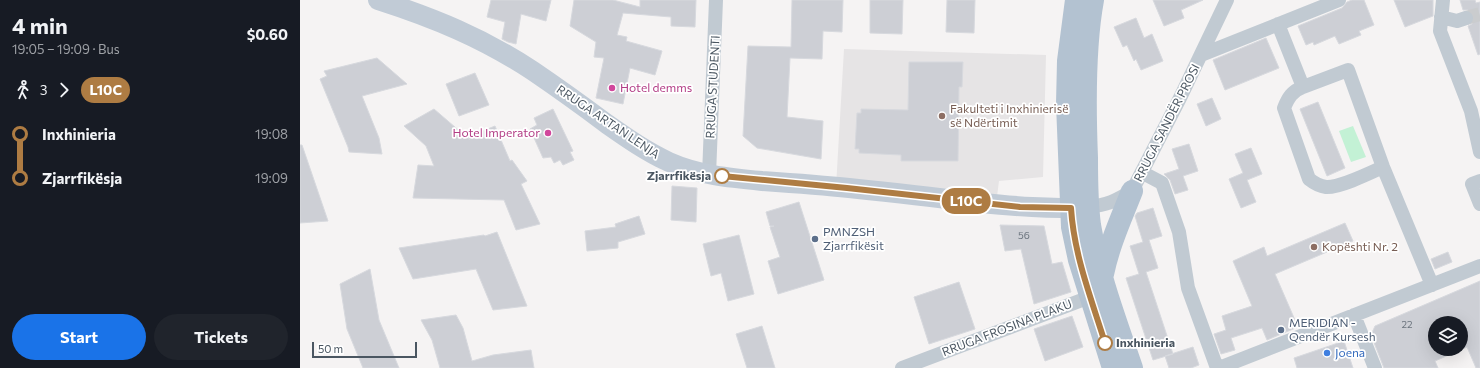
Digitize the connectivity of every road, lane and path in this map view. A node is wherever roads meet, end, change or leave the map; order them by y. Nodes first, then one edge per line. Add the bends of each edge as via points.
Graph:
1 (378, 0) edge
2 (716, 0) edge
3 (1076, 0) edge
4 (1093, 0) edge
5 (1227, 0) edge
6 (1339, 0) edge
7 (1443, 0) edge
8 (1441, 17) junction
9 (1466, 18) tunnel mouth
10 (1278, 24) junction
11 (1201, 54) junction
12 (1303, 87) junction
13 (1480, 152) edge
14 (1383, 167) junction
15 (1142, 172) junction
16 (709, 175) junction
17 (1480, 181) edge
18 (1132, 192) junction
19 (1480, 204) edge
20 (1080, 208) junction
21 (1480, 266) edge
22 (1102, 277) junction
23 (1432, 285) junction
24 (1090, 297) junction
25 (1354, 315) junction
26 (902, 368) edge
27 (1113, 368) edge
28 (1132, 368) edge
29 (1218, 368) edge
30 (1375, 368) edge

1 - 16 street, RRUGA ARTAN LENJA via 474,36 532,70 655,155
2 - 16 street, RRUGA STUDENTI
3 - 20 main road via 1068,61 1067,104
4 - 20 main road
5 - 11 street, RRUGA SANDËR PROSI
6 - 10 street, RRUGA SANDËR PROSI
7 - 8 street
8 - 9 street via 1457,21
8 - 13 street via 1440,31 1471,111
10 - 11 street, RRUGA SANDËR PROSI
10 - 12 street
11 - 15 street, RRUGA SANDËR PROSI
12 - 14 street via 1348,70
12 - 14 street via 1289,96 1284,108 1309,179 1317,185 1335,186
14 - 23 street
15 - 18 street, RRUGA SANDËR PROSI
15 - 29 street via 1162,183 1179,232 1188,288
16 - 20 street, RRUGA ARTAN LENJA via 1020,207
17 - 19 street via 1472,184
18 - 20 street, RRUGA SANDËR PROSI via 1118,200
18 - 22 main road via 1109,249
20 - 22 main road via 1090,224
20 - 24 main road via 1075,242
21 - 23 street
22 - 28 main road
23 - 25 street
24 - 26 street, RRUGA FROSINA PLAKU
24 - 27 main road
25 - 29 street
25 - 30 street

